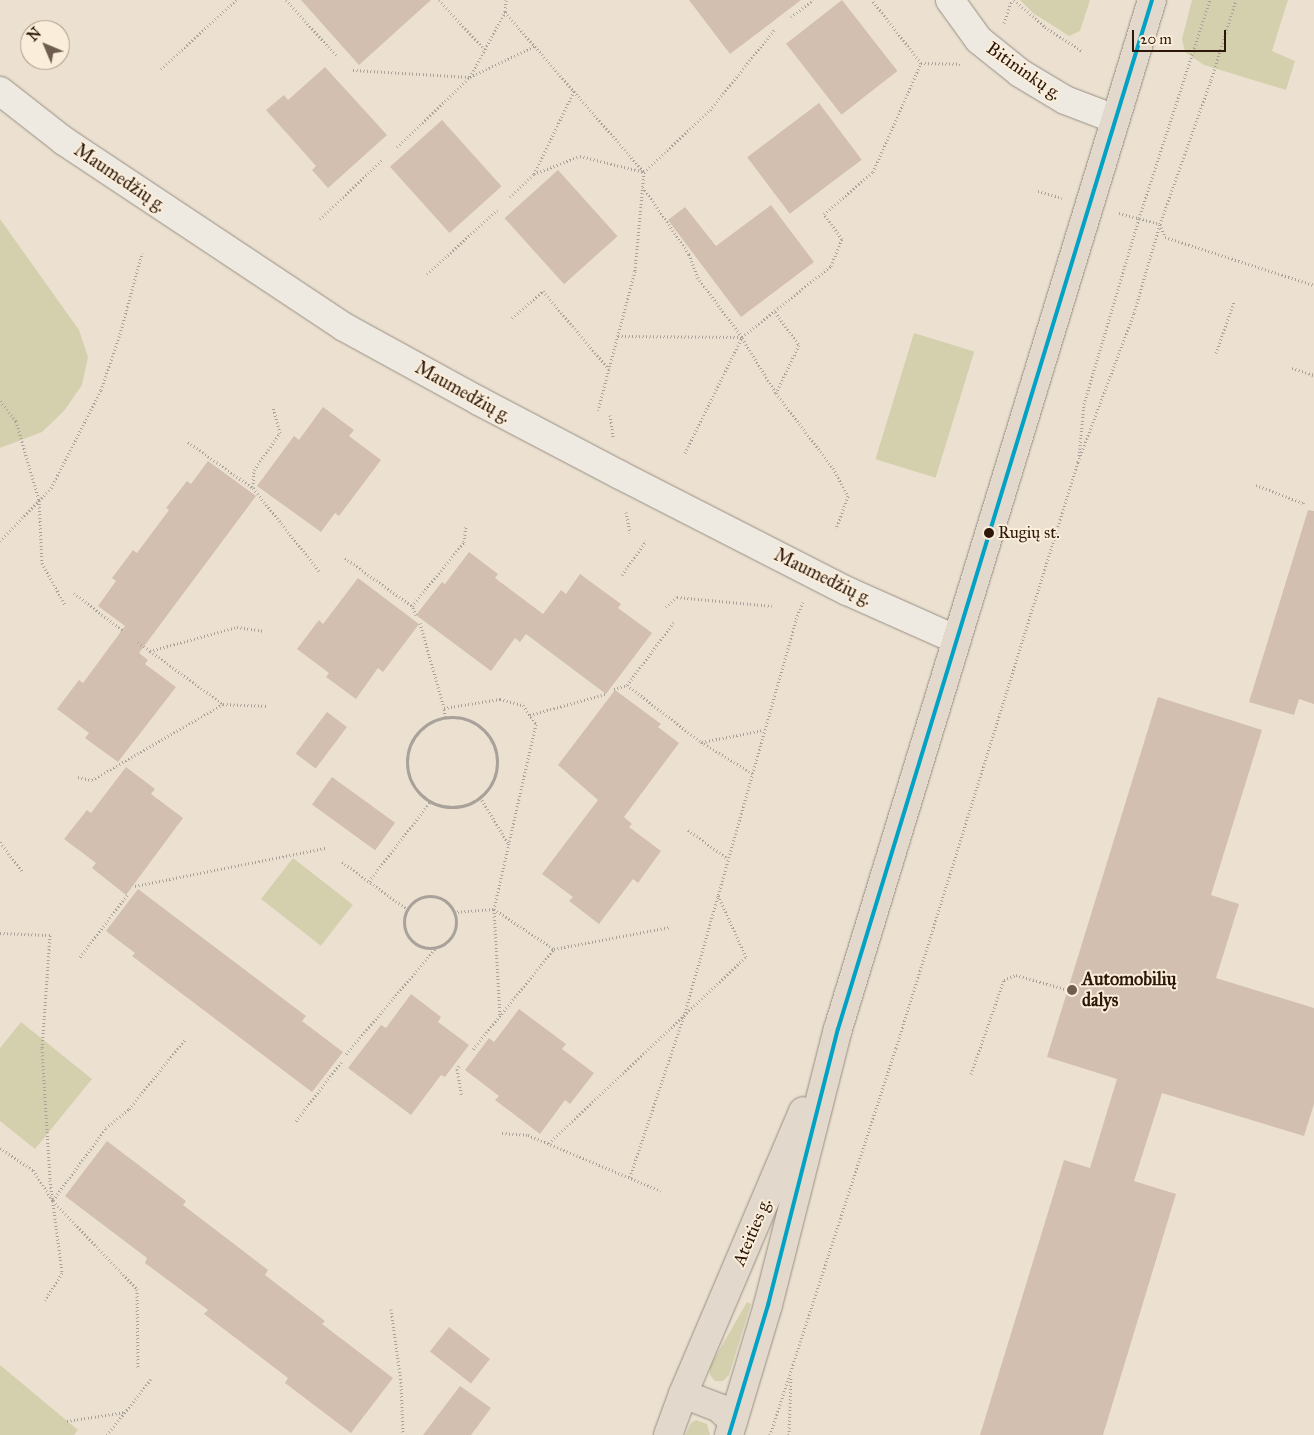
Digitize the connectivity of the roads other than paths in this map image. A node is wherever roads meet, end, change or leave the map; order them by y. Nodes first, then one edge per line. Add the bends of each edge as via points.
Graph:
1 (950, 0) edge
2 (1152, 0) edge
3 (0, 91) edge
4 (1115, 119) junction
5 (957, 640) junction
6 (838, 1029) junction
7 (682, 1394) junction
8 (731, 1428) edge
9 (668, 1435) edge

1 - 4 street, Bitininkų g. via 979,40 1014,68 1065,100
2 - 4 main road, Ateities g.
3 - 5 street, Maumedžių g. via 64,141 344,327 546,437 814,574
4 - 5 main road, Ateities g.
5 - 6 main road, Ateities g.
6 - 7 main road, Ateities g.
6 - 8 main road, Ateities g. via 768,1305
7 - 8 main road via 719,1408
7 - 9 main road, Ateities g.

